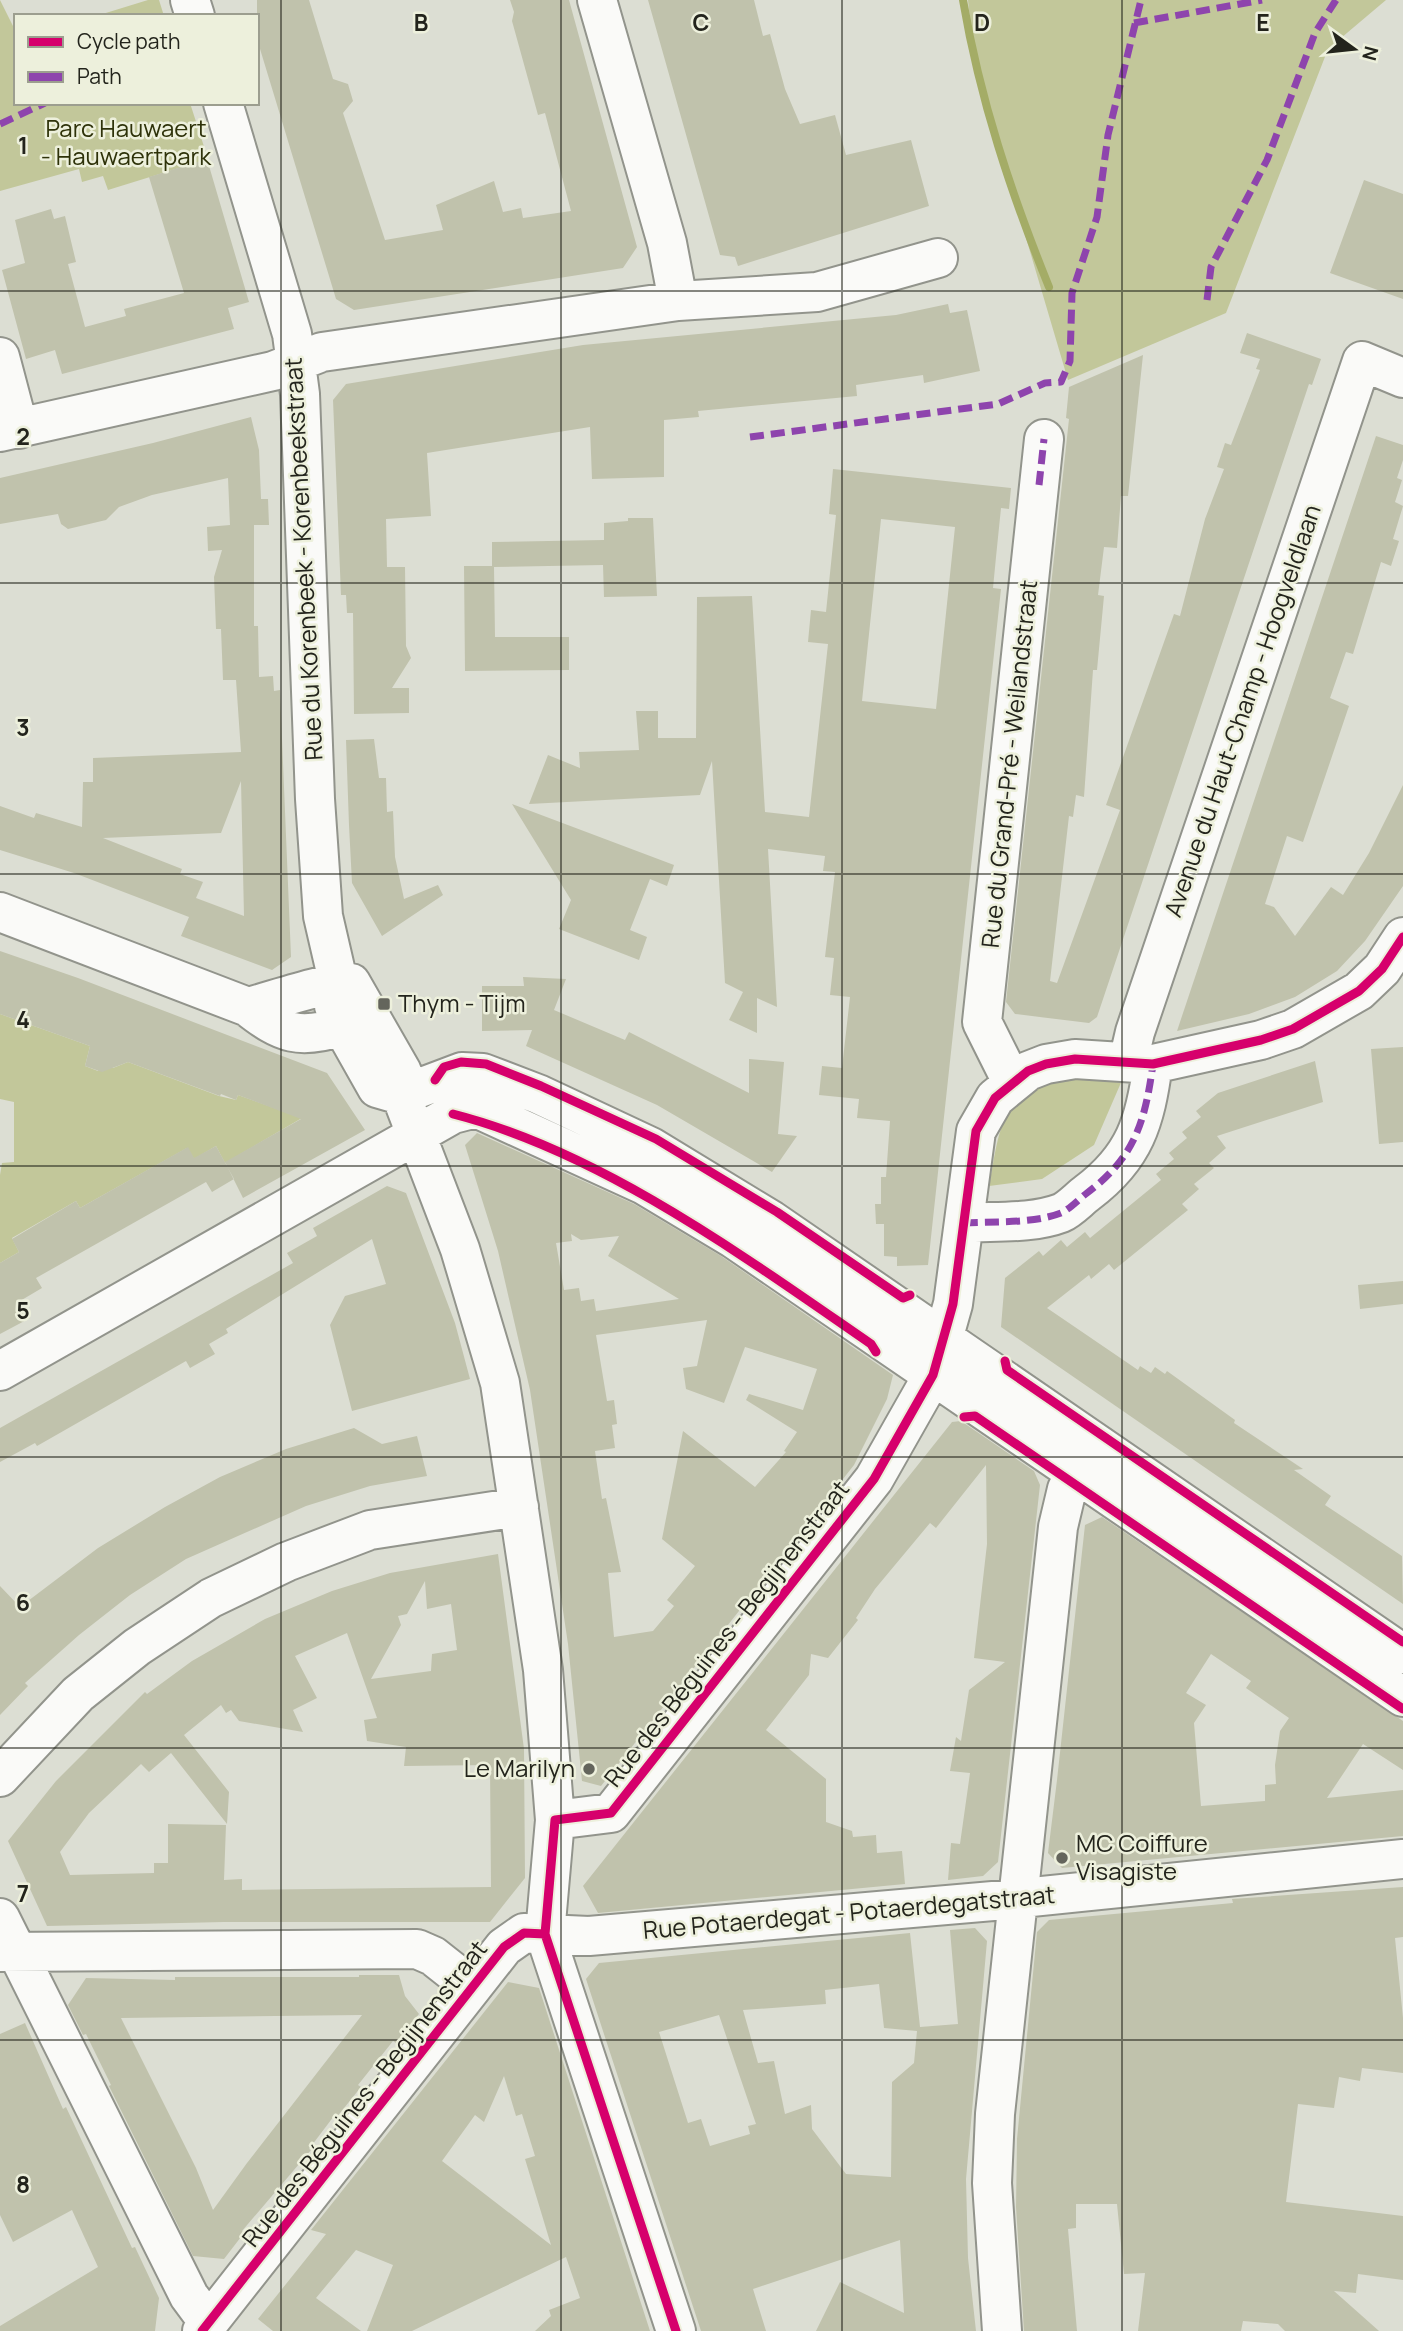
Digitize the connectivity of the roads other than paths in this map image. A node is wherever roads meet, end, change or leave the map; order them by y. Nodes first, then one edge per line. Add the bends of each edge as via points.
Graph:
1 (597, 0) edge
2 (224, 105) edge
3 (938, 258) dead end
4 (678, 301) junction
5 (0, 357) edge
6 (296, 362) junction
7 (1403, 378) edge
8 (9, 430) edge
9 (1044, 439) dead end
10 (0, 912) edge
11 (1403, 937) edge
12 (1392, 976) edge
13 (346, 1001) junction
14 (1140, 1063) junction
15 (1012, 1082) junction
16 (401, 1095) junction
17 (416, 1136) junction
18 (964, 1223) junction
19 (944, 1338) junction
20 (0, 1371) edge
21 (933, 1375) junction
22 (1076, 1474) junction
23 (519, 1507) junction
24 (1403, 1654) edge
25 (1403, 1697) edge
26 (0, 1777) edge
27 (555, 1820) junction
28 (1403, 1859) edge
29 (1017, 1898) junction
30 (545, 1934) junction
31 (5, 1941) edge
32 (471, 1986) junction
33 (205, 2327) edge
34 (676, 2331) edge
35 (1002, 2331) edge

1 - 4 street via 667,243
2 - 6 street, Rue du Korenbeek - Korenbeekstraat via 292,334
3 - 4 street via 817,292
4 - 6 street via 322,352
5 - 8 street
6 - 8 street
6 - 13 street, Rue du Korenbeek - Korenbeekstraat via 323,916
7 - 14 street, Avenue du Haut-Champ - Hoogveldlaan via 1362,360 1139,1018
9 - 15 street, Rue du Grand-Pré - Weilandstraat via 982,1022
10 - 13 street via 248,1007 306,993
11 - 12 street
12 - 14 street via 1293,1029 1261,1040
13 - 16 street, Rue du Korenbeek - Korenbeekstraat via 402,1072
14 - 15 street via 1075,1059 1046,1064
14 - 18 street, Avenue du Haut-Champ - Hoogveldlaan via 1149,1100 1135,1141 1115,1169 1062,1212 1032,1219
15 - 18 street, Rue des Béguines - Begijnenstraat via 984,1113 976,1131
16 - 17 street, Rue du Korenbeek - Korenbeekstraat
16 - 19 street via 462,1072 483,1073 538,1094 652,1147 703,1177
17 - 20 street
17 - 21 street via 463,1109 475,1108 559,1143 684,1208
17 - 23 street, Rue du Korenbeek - Korenbeekstraat via 484,1322 500,1383
18 - 19 street, Rue des Béguines - Begijnenstraat
19 - 21 street, Rue des Béguines - Begijnenstraat
19 - 24 street
21 - 22 street
21 - 27 street, Rue des Béguines - Begijnenstraat via 874,1479 611,1813
22 - 25 street
22 - 29 street via 1067,1489 1058,1527
23 - 26 street via 370,1530 285,1562 211,1598 137,1647 78,1694
23 - 27 street, Rue du Korenbeek - Korenbeekstraat via 543,1670
27 - 30 street
28 - 29 street, Rue Potaerdegat - Potaerdegatstraat
29 - 30 street, Rue Potaerdegat - Potaerdegatstraat via 589,1936
29 - 35 street via 993,2149
30 - 32 street, Rue des Béguines - Begijnenstraat via 524,1933 504,1947
30 - 34 street
31 - 32 street via 417,1949
31 - 33 street
32 - 33 street, Rue des Béguines - Begijnenstraat

